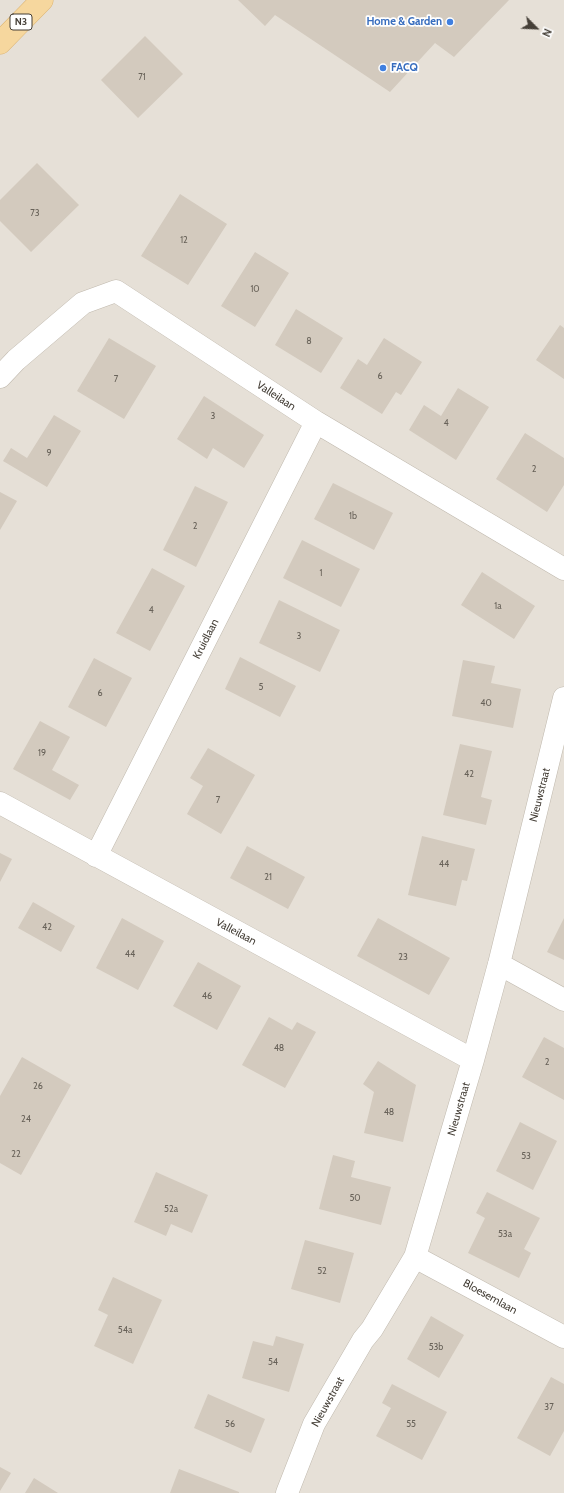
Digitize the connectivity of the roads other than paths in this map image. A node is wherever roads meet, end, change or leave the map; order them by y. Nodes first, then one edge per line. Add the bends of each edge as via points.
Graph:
1 (42, 0) edge
2 (0, 43) edge
3 (0, 377) edge
4 (316, 422) junction
5 (564, 569) edge
6 (564, 698) edge
7 (0, 803) edge
8 (96, 856) junction
9 (499, 964) junction
10 (564, 1000) edge
11 (473, 1060) junction
12 (415, 1257) junction
13 (564, 1338) edge
14 (288, 1493) edge

1 - 2 main road, N3
3 - 4 street, Valleilaan via 16,360 83,303 116,291
4 - 5 street, Valleilaan
4 - 8 street, Kruidlaan
6 - 9 street, Nieuwstraat
7 - 8 street, Valleilaan
8 - 11 street, Valleilaan
9 - 10 street
9 - 11 street, Nieuwstraat
11 - 12 street, Nieuwstraat
12 - 13 street, Bloesemlaan
12 - 14 street, Nieuwstraat via 314,1424

